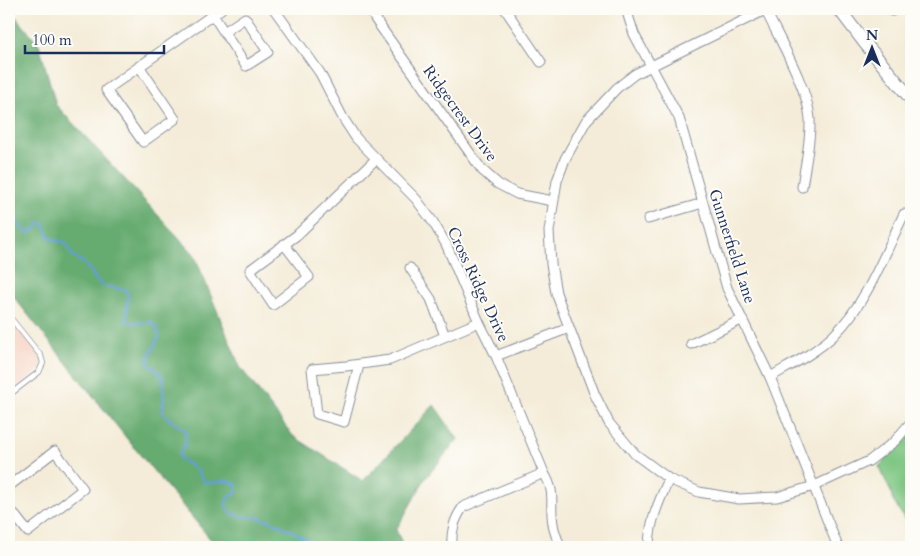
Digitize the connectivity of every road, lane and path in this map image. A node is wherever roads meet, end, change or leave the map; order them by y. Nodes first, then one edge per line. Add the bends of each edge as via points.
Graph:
1 (221, 9) edge
2 (274, 9) edge
3 (371, 9) edge
4 (505, 9) edge
5 (626, 9) edge
6 (766, 9) edge
7 (840, 9) edge
8 (888, 9) edge
9 (894, 9) edge
10 (213, 15) junction
11 (224, 32) junction
12 (541, 62) dead end
13 (139, 66) junction
14 (649, 66) junction
15 (911, 99) edge
16 (376, 159) junction
17 (802, 187) dead end
18 (553, 201) junction
19 (703, 203) junction
20 (904, 214) dead end
21 (648, 219) dead end
22 (284, 244) junction
23 (410, 268) dead end
24 (9, 316) edge
25 (742, 320) junction
26 (478, 322) junction
27 (569, 328) junction
28 (445, 336) junction
29 (691, 344) dead end
30 (496, 356) junction
31 (359, 365) junction
32 (770, 377) junction
33 (9, 395) edge
34 (911, 422) edge
35 (544, 473) junction
36 (669, 479) junction
37 (9, 486) edge
38 (814, 486) junction
39 (9, 508) edge
40 (452, 547) edge
41 (560, 547) edge
42 (649, 547) edge
43 (838, 547) edge

1 - 10 street
2 - 16 street, Cross Ridge Drive via 320,73 356,138
3 - 18 street, Ridgecrest Drive via 375,20 482,170 517,194
4 - 12 street
5 - 14 street, Gunnerfield Lane
6 - 14 street
6 - 17 street via 804,93 810,117
7 - 15 street
8 - 9 street
10 - 11 street
10 - 13 street
11 - 11 street via 246,66 268,52 245,18
13 - 13 street via 106,90 143,142 175,119
14 - 18 street via 617,88 586,121 565,159
14 - 19 street, Gunnerfield Lane via 679,118
16 - 22 street
16 - 26 street, Cross Ridge Drive via 416,199 433,222 446,244
18 - 27 street via 549,232 551,264 556,293
19 - 21 street
19 - 25 street, Gunnerfield Lane via 727,288
20 - 32 street via 866,292 847,320 814,351
22 - 22 street via 250,270 274,305 309,277
23 - 28 street via 431,299
24 - 33 lane via 43,363 39,372
25 - 29 street
25 - 32 street, Gunnerfield Lane
26 - 28 street
26 - 30 street, Cross Ridge Drive
27 - 30 street, Cross Ridge Drive
27 - 36 street via 609,423 635,454
28 - 31 street via 390,360
30 - 35 street, Cross Ridge Drive
31 - 31 street via 312,369 317,414 344,422
32 - 38 street, Gunnerfield Lane
34 - 38 street via 895,441 869,461
35 - 40 street via 463,507 451,533
35 - 41 street, Cross Ridge Drive via 553,493 553,523
36 - 38 street via 699,492 739,499 777,497
36 - 42 street via 655,511
37 - 39 street via 55,451 83,488 28,532
38 - 43 street, Gunnerfield Lane

